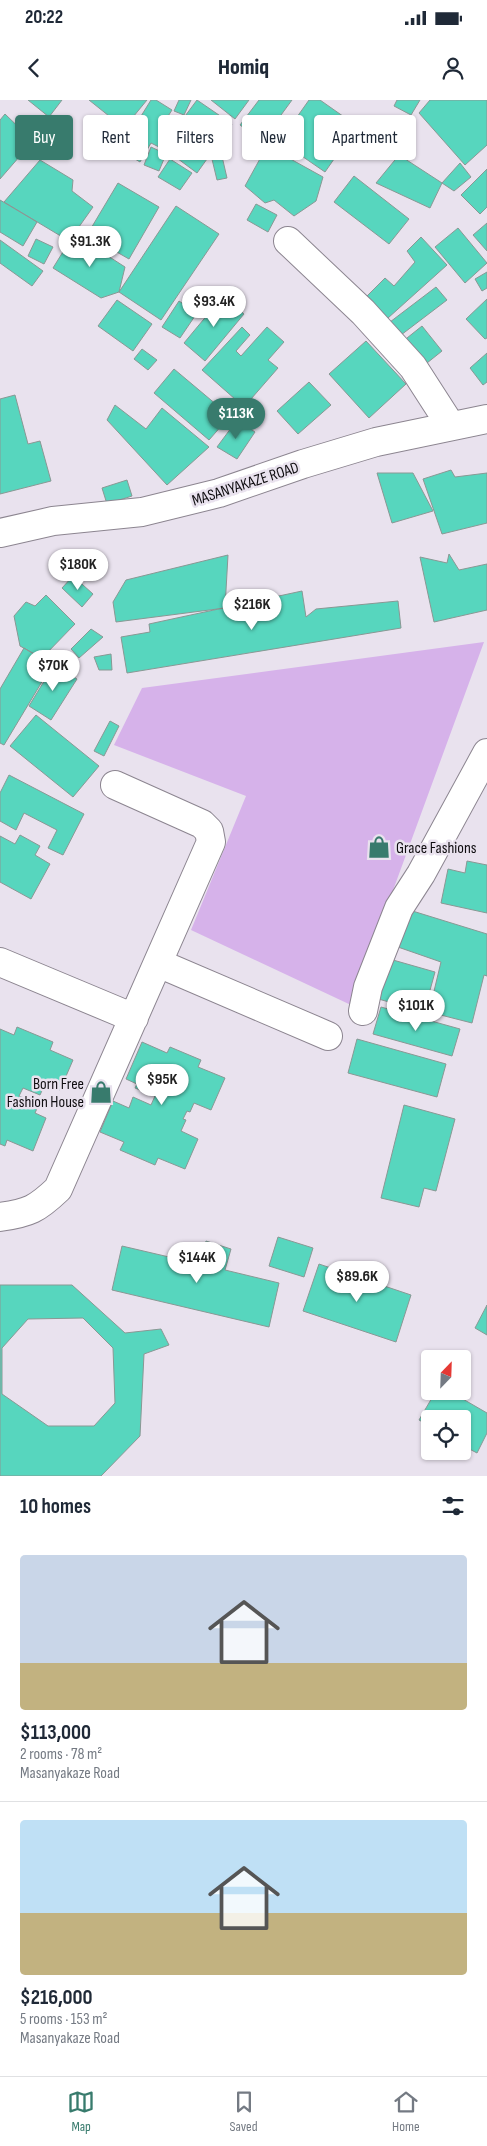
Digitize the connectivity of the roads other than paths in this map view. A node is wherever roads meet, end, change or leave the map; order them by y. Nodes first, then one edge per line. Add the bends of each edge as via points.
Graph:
1 (288, 241) dead end
2 (487, 419) edge
3 (451, 426) junction
4 (0, 532) edge
5 (487, 753) edge
6 (115, 785) dead end
7 (0, 962) edge
8 (158, 963) junction
9 (363, 1011) dead end
10 (134, 1018) junction
11 (328, 1036) dead end
12 (8, 1212) edge

1 - 3 street via 363,312 413,367
2 - 3 street, MASANYAKAZE ROAD
3 - 4 street, MASANYAKAZE ROAD via 376,442 219,493 142,512 53,521
5 - 9 street via 421,874 398,908 368,987
6 - 8 street via 193,819 209,831 211,842
7 - 10 street
8 - 10 street
8 - 11 street
10 - 12 street via 58,1189 44,1201

